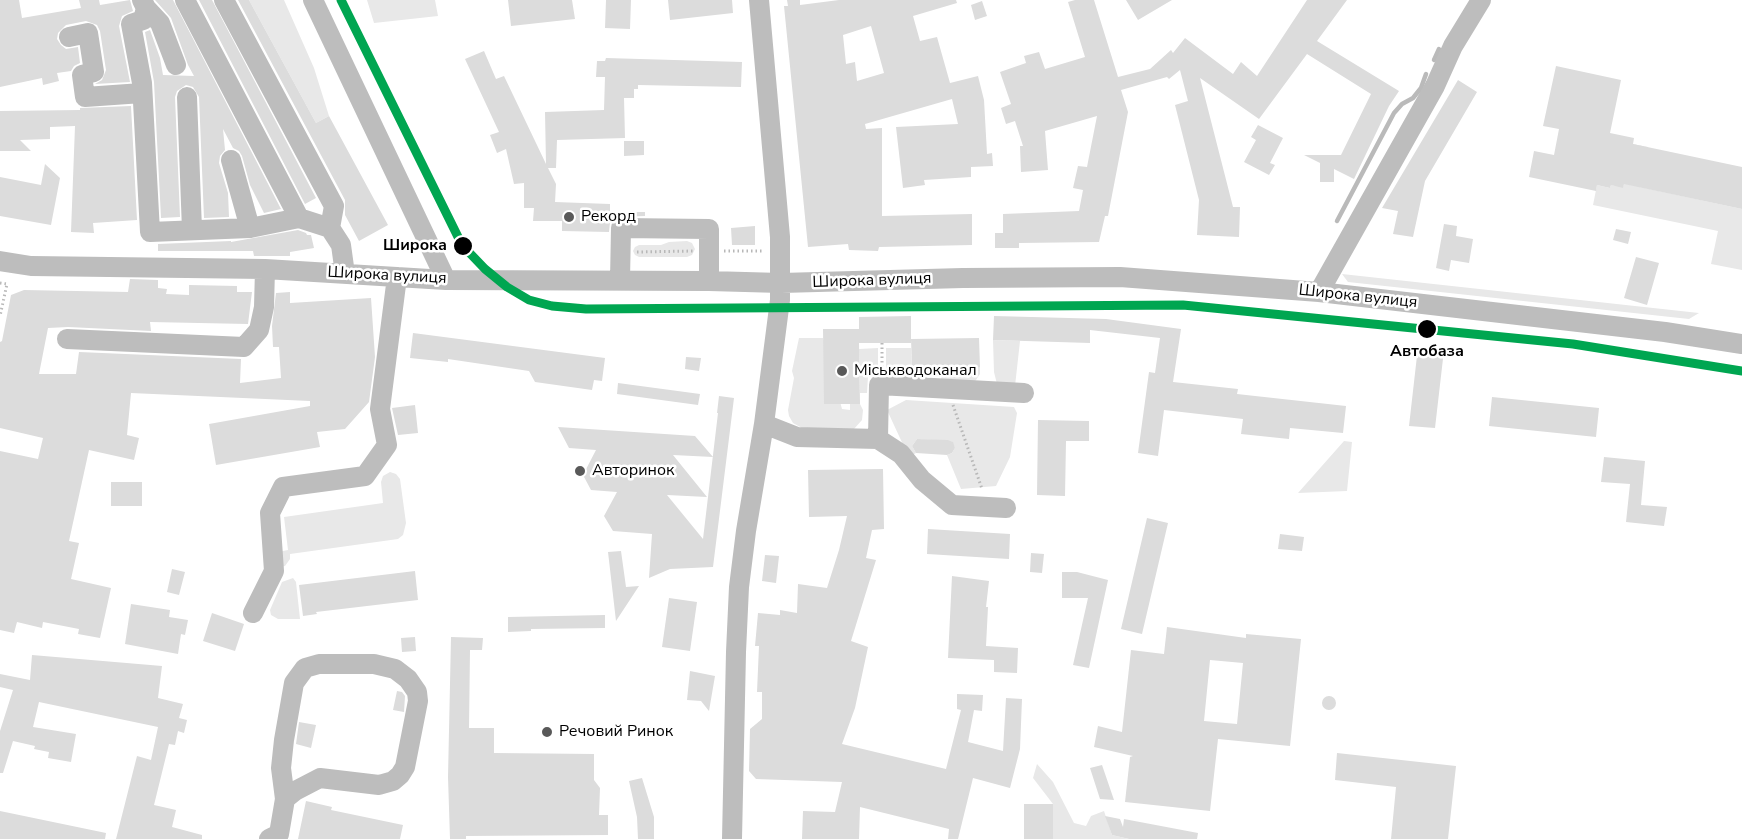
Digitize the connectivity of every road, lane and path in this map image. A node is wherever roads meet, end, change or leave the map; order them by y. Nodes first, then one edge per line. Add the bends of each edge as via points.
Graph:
1 (185, 0) edge
2 (224, 0) edge
3 (313, 0) edge
4 (759, 0) edge
5 (1481, 0) edge
6 (144, 4) edge
7 (69, 37) dead end
8 (176, 65) dead end
9 (142, 93) junction
10 (187, 97) dead end
11 (231, 160) dead end
12 (299, 218) junction
13 (250, 228) junction
14 (330, 228) junction
15 (192, 230) junction
16 (0, 261) edge
17 (265, 269) junction
18 (345, 274) junction
19 (398, 278) junction
20 (446, 280) junction
21 (620, 280) junction
22 (709, 280) junction
23 (0, 283) edge
24 (781, 283) junction
25 (1318, 292) junction
26 (0, 316) edge
27 (67, 339) dead end
28 (882, 343) dead end
29 (1742, 344) edge
30 (882, 385) junction
31 (948, 389) junction
32 (1024, 393) dead end
33 (764, 424) junction
34 (878, 439) junction
35 (997, 507) joint
36 (254, 613) dead end
37 (285, 799) junction
38 (269, 839) edge
39 (732, 839) edge

1 - 12 street
2 - 14 street via 334,206
3 - 20 street
4 - 24 street
5 - 25 street
6 - 8 street via 160,23
6 - 9 street via 144,20 131,24
7 - 9 street via 88,33 94,72 82,75 85,97
9 - 15 street via 150,232
10 - 15 street
11 - 13 street
12 - 13 street
12 - 14 street
13 - 15 street
14 - 18 street via 341,245
16 - 17 street, Широка вулиця via 32,266
17 - 18 street, Широка вулиця
17 - 27 street via 259,330 244,347
18 - 19 street, Широка вулиця
19 - 20 street, Широка вулиця
19 - 36 street via 380,409 387,445 365,476 283,487 270,513 274,571
20 - 21 street, Широка вулиця
21 - 22 street, Широка вулиця
21 - 22 street via 621,228 709,229
22 - 24 street, Широка вулиця
23 - 26 path via 7,284
24 - 25 street, Широка вулиця via 1120,277
24 - 33 street
25 - 29 street, Широка вулиця
28 - 30 path
30 - 31 street
30 - 34 street
31 - 32 street
31 - 35 path
33 - 34 street via 797,437
33 - 39 street via 739,587
34 - 35 street via 901,454 922,480 952,505
37 - 37 street via 281,768 284,740 294,683 305,668 319,664 374,664 394,669 408,679 418,701 400,775 379,785 320,778
37 - 38 street via 279,834

